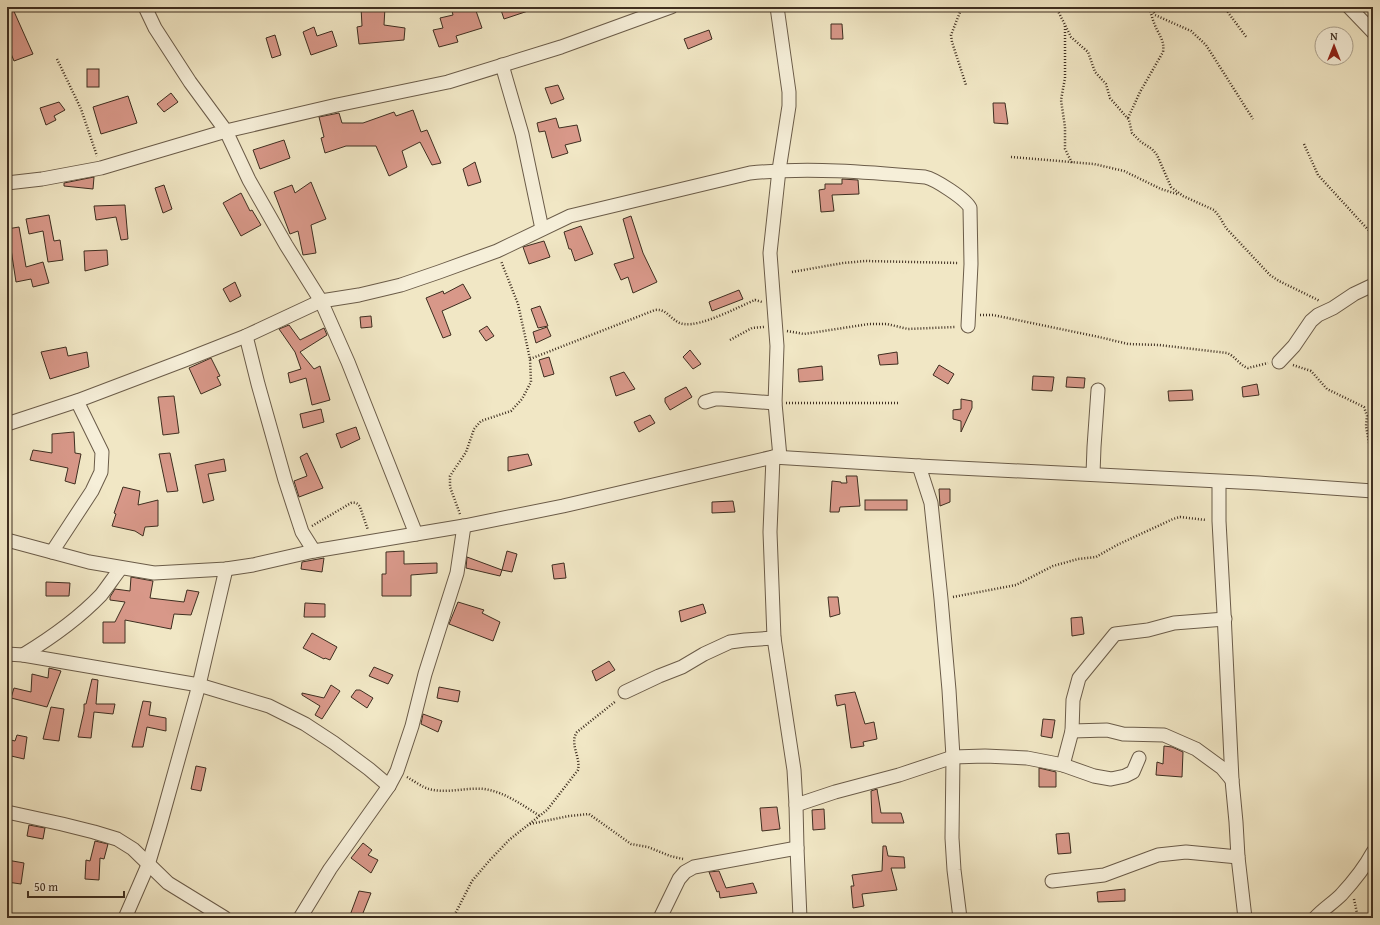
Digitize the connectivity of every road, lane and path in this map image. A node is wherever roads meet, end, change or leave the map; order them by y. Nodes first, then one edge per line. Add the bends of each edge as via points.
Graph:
1 (145, 7) edge
2 (671, 7) edge
3 (777, 7) edge
4 (962, 7) edge
5 (1056, 7) edge
6 (1150, 7) edge
7 (1224, 7) edge
8 (1349, 7) edge
9 (1065, 25) junction
10 (1373, 32) edge
11 (1247, 38) dead end
12 (57, 59) dead end
13 (502, 64) junction
14 (966, 85) dead end
15 (1128, 118) junction
16 (1253, 119) dead end
17 (226, 131) junction
18 (1304, 144) dead end
19 (1011, 157) dead end
20 (1072, 163) junction
21 (101, 168) junction
22 (779, 170) junction
23 (7, 183) edge
24 (1181, 195) junction
25 (542, 229) junction
26 (1373, 235) edge
27 (497, 251) junction
28 (971, 264) junction
29 (792, 272) dead end
30 (1373, 285) edge
31 (321, 301) junction
32 (1333, 308) junction
33 (774, 310) junction
34 (968, 326) junction
35 (776, 328) junction
36 (246, 336) junction
37 (730, 340) dead end
38 (530, 359) junction
39 (1278, 362) junction
40 (1098, 390) dead end
41 (77, 401) junction
42 (705, 402) dead end
43 (900, 403) dead end
44 (775, 404) junction
45 (7, 424) edge
46 (776, 457) junction
47 (1373, 464) edge
48 (919, 466) junction
49 (1093, 474) junction
50 (1219, 482) junction
51 (1373, 491) edge
52 (1219, 521) junction
53 (464, 526) junction
54 (302, 532) junction
55 (416, 534) junction
56 (7, 540) edge
57 (372, 542) junction
58 (314, 551) junction
59 (52, 552) junction
60 (121, 568) junction
61 (226, 569) junction
62 (942, 599) junction
63 (1225, 619) junction
64 (774, 638) junction
65 (7, 654) edge
66 (23, 655) junction
67 (199, 685) junction
68 (625, 692) joint
69 (1072, 730) junction
70 (953, 757) junction
71 (1139, 758) dead end
72 (1063, 765) junction
73 (397, 771) junction
74 (1232, 780) junction
75 (389, 786) junction
76 (796, 806) junction
77 (7, 812) edge
78 (540, 816) junction
79 (529, 824) junction
80 (796, 848) junction
81 (1373, 852) edge
82 (1238, 857) junction
83 (689, 860) dead end
84 (148, 865) junction
85 (1052, 881) dead end
86 (125, 918) edge
87 (225, 918) edge
88 (300, 918) edge
89 (453, 918) edge
90 (660, 918) edge
91 (800, 918) edge
92 (960, 918) edge
93 (1245, 918) edge
94 (1315, 918) edge

1 - 17 street via 155,28 190,82
2 - 13 street via 561,47
3 - 22 street via 790,106
4 - 14 path via 951,35
5 - 9 path
6 - 15 path via 1153,23 1164,46
6 - 16 path via 1155,15 1191,31 1206,45
7 - 11 path
8 - 10 street
9 - 15 path via 1071,37 1088,52 1095,72 1106,84 1110,98
9 - 20 path via 1061,100 1065,149
12 - 21 path via 81,110
13 - 17 street via 448,82
13 - 25 street via 522,134
15 - 24 path via 1132,133 1157,155 1171,187
17 - 21 street
17 - 31 street via 249,180
18 - 26 path via 1318,175
19 - 20 path
20 - 24 path via 1094,164 1124,171 1161,189
21 - 23 street
22 - 25 street via 750,173 591,210
22 - 28 street via 841,171 931,178 969,206
22 - 33 street via 770,253
24 - 32 path via 1214,210 1226,228 1278,281
25 - 27 street
27 - 31 street via 401,286
27 - 38 path via 518,304
28 - 29 path via 865,260
28 - 34 street
30 - 32 street
31 - 36 street
31 - 55 street
32 - 39 street via 1318,315
33 - 35 street
33 - 38 path via 755,300 704,322 693,324 678,322 666,312 658,310
34 - 35 path via 908,329 887,324 862,324 804,334
34 - 39 path via 978,316 992,315 1128,344 1227,353 1248,368
35 - 37 path via 752,328
35 - 44 street
36 - 41 street
36 - 54 street via 284,480
38 - 53 path via 531,382 522,399 511,411 476,425 466,452 450,476 450,487
39 - 47 path via 1311,371 1327,389 1364,407
40 - 49 street
41 - 45 street
41 - 59 street via 102,452 101,472 92,491
42 - 44 street via 722,399
43 - 44 path
44 - 46 street
46 - 48 street
46 - 53 street
46 - 64 street via 770,532
48 - 49 street
48 - 62 street via 930,503
49 - 50 street
50 - 51 street
50 - 52 street
52 - 62 path via 1173,519 1096,557 1053,566 1016,585
52 - 63 street
53 - 55 street
53 - 73 street via 457,573 424,674 412,726
54 - 57 path via 354,502 359,504
54 - 58 street
55 - 57 street
56 - 59 street
57 - 58 street
58 - 61 street
59 - 60 street
60 - 61 street via 154,573
60 - 66 street via 100,595 74,620 50,639
61 - 67 street
62 - 70 street
63 - 69 street via 1174,623 1148,630 1114,634 1079,678 1073,700
63 - 74 street
64 - 68 street via 730,642
64 - 76 street via 794,770
65 - 66 street
66 - 67 street
67 - 75 street via 269,706 305,724
67 - 84 street
68 - 78 path via 575,735 578,770
69 - 72 street
69 - 74 street via 1164,735 1196,749 1222,768
70 - 72 street via 1027,758
70 - 76 street
70 - 92 street via 952,838
71 - 72 street via 1132,772 1111,779
73 - 75 street
73 - 78 path via 428,789 483,789 499,792
74 - 82 street
75 - 88 street via 330,869
76 - 80 street
77 - 84 street via 117,839 133,849
78 - 79 path
79 - 83 path via 589,814 631,844
79 - 89 path via 509,840 472,881
80 - 90 street via 694,867 679,879
80 - 91 street
81 - 94 street via 1368,862 1340,895
82 - 85 street via 1186,852 1158,855 1104,875
82 - 93 street
84 - 86 street
84 - 87 street via 168,883

